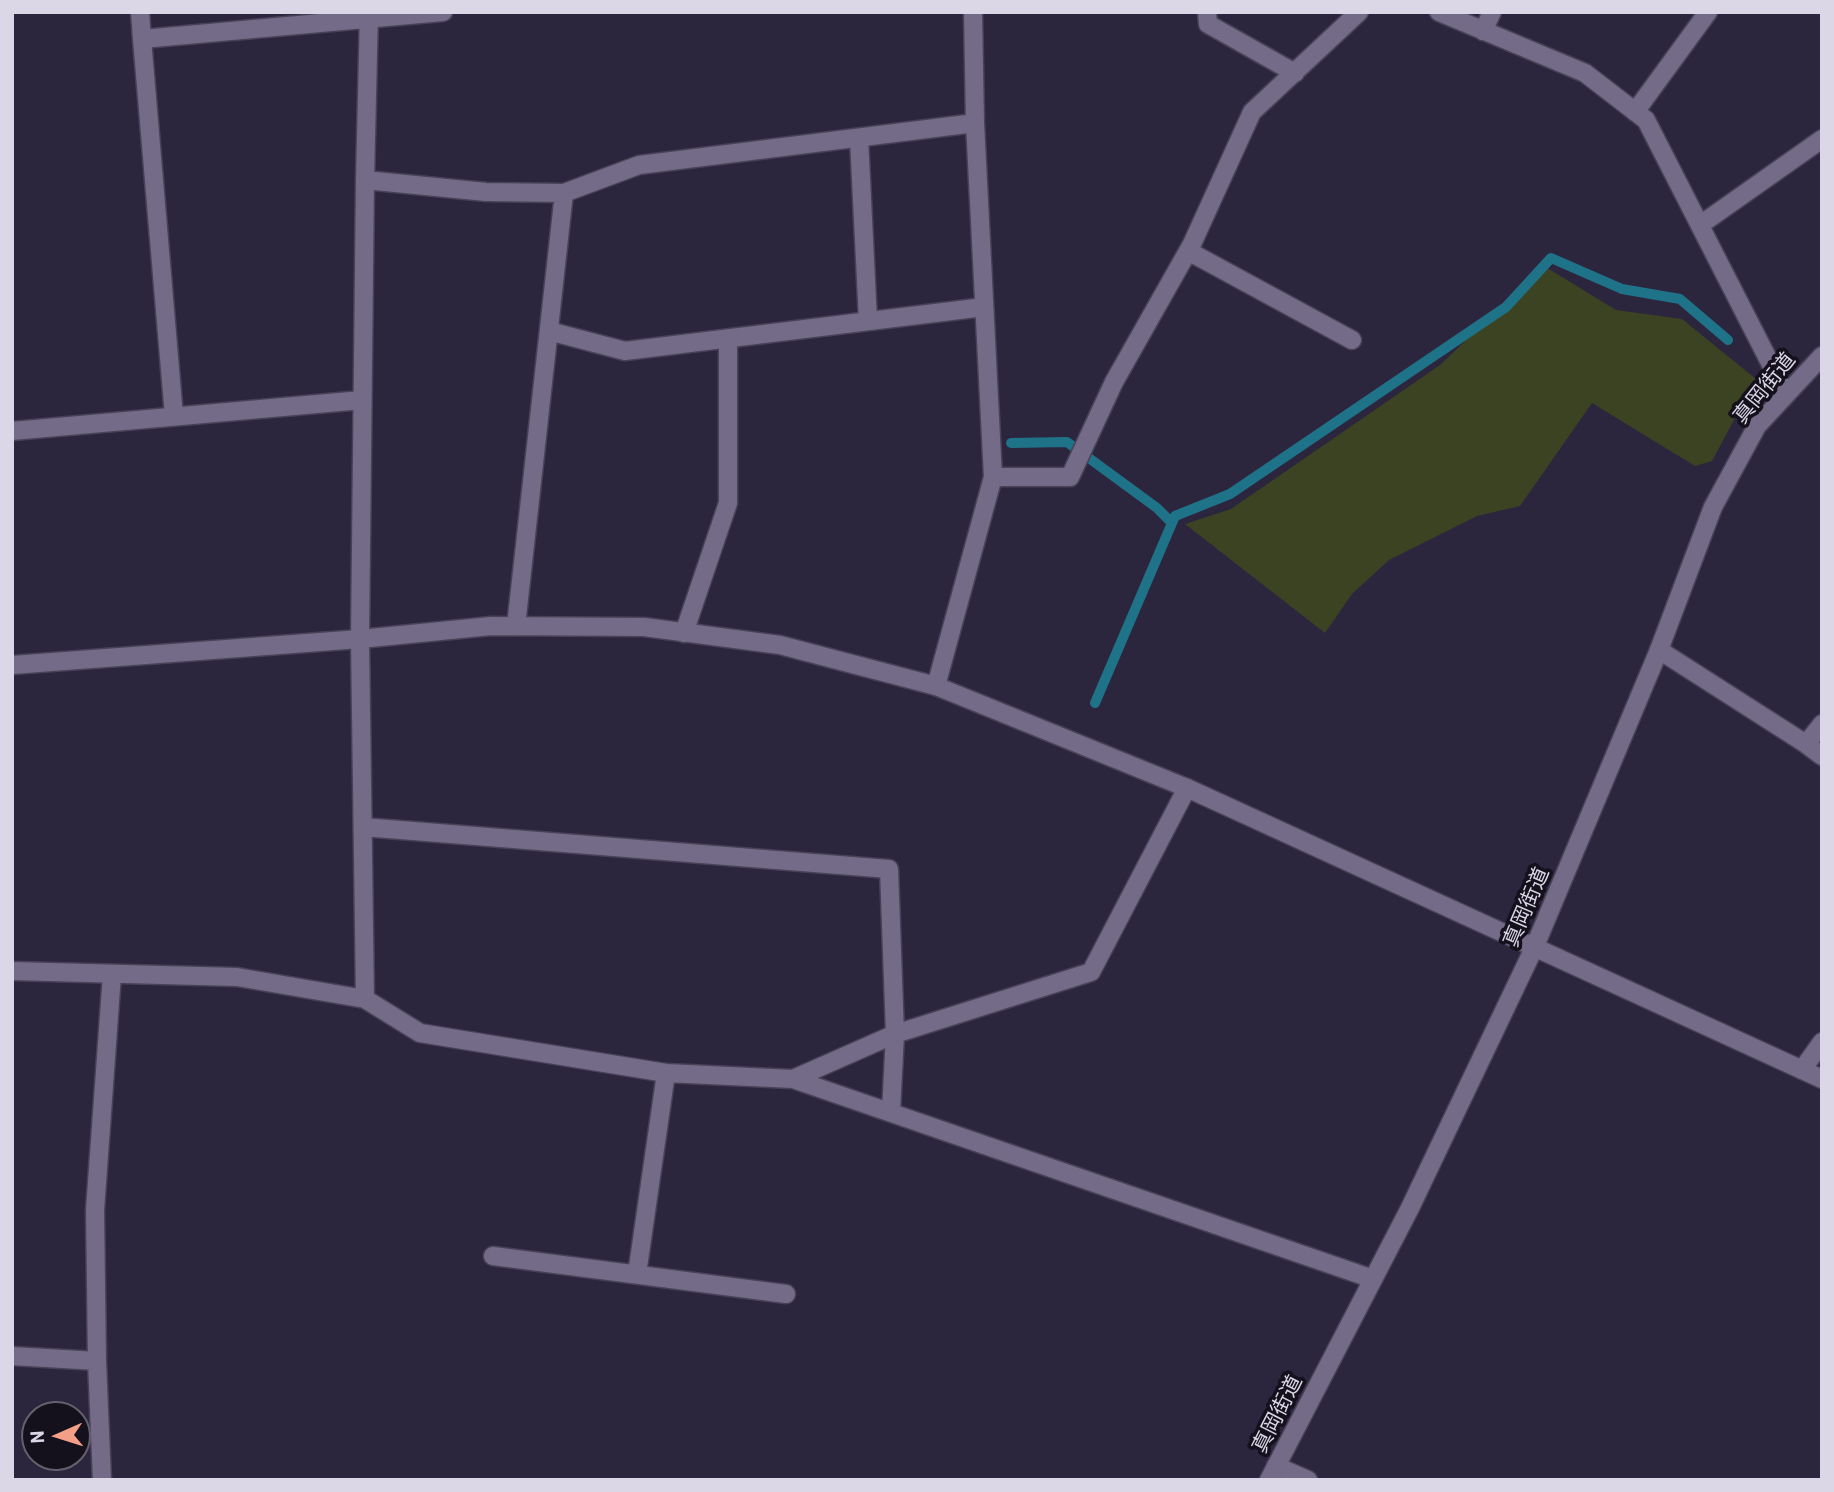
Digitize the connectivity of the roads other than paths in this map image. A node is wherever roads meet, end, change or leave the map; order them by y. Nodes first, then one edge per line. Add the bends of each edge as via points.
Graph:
1 (140, 12) edge
2 (443, 12) edge
3 (972, 12) edge
4 (1207, 12) edge
5 (1359, 12) edge
6 (1439, 12) edge
7 (1492, 12) edge
8 (1708, 12) edge
9 (369, 15) edge
10 (1483, 31) junction
11 (142, 39) junction
12 (1294, 73) junction
13 (1635, 112) junction
14 (975, 123) junction
15 (859, 138) junction
16 (1822, 139) edge
17 (365, 180) junction
18 (564, 193) junction
19 (1700, 225) junction
20 (1188, 251) junction
21 (984, 307) junction
22 (868, 321) junction
23 (550, 331) junction
24 (728, 339) junction
25 (1352, 340) dead end
26 (1819, 362) edge
27 (1786, 394) junction
28 (362, 400) junction
29 (174, 416) junction
30 (12, 431) edge
31 (993, 478) junction
32 (516, 626) junction
33 (684, 633) junction
34 (360, 639) junction
35 (1659, 650) junction
36 (12, 665) edge
37 (936, 687) junction
38 (1822, 724) edge
39 (1806, 744) junction
40 (1822, 756) edge
41 (1187, 788) junction
42 (363, 827) junction
43 (1535, 946) junction
44 (12, 971) edge
45 (112, 974) junction
46 (365, 999) junction
47 (895, 1034) junction
48 (1822, 1042) edge
49 (1802, 1070) junction
50 (666, 1073) junction
51 (793, 1079) junction
52 (1822, 1079) edge
53 (891, 1112) junction
54 (493, 1256) dead end
55 (636, 1274) junction
56 (1373, 1279) junction
57 (786, 1294) dead end
58 (12, 1356) edge
59 (97, 1361) junction
60 (1272, 1473) edge
61 (102, 1480) edge
62 (1308, 1480) edge

1 - 11 street
2 - 9 street
3 - 14 street
4 - 12 street via 1208,24
5 - 12 street
6 - 10 street
7 - 10 street
8 - 13 street
9 - 11 street
9 - 17 street
10 - 13 street via 1585,72
11 - 29 street
12 - 20 street via 1252,112
13 - 19 street via 1646,120
14 - 15 street
14 - 21 street
15 - 18 street via 639,165
15 - 22 street
16 - 19 street
17 - 18 street via 486,192
17 - 28 street
18 - 23 street
19 - 27 street
20 - 25 street
20 - 31 street via 1114,382 1070,477
21 - 22 street
21 - 31 street
22 - 24 street
23 - 24 street via 625,351
23 - 32 street
24 - 33 street via 728,503
26 - 27 street, 真岡街道
27 - 35 street, 真岡街道 via 1757,426 1713,507
28 - 29 street
28 - 34 street
29 - 30 street
31 - 37 street
32 - 33 street via 644,627
32 - 34 street
33 - 37 street via 780,645
34 - 36 street
34 - 42 street
35 - 39 street
35 - 43 street, 真岡街道
37 - 41 street
38 - 39 street
39 - 40 street
41 - 43 street
41 - 47 street via 1091,972
42 - 46 street
42 - 47 street via 889,869
43 - 49 street
43 - 56 street, 真岡街道
44 - 45 street
45 - 46 street via 237,977
45 - 59 street via 95,1210
46 - 50 street via 420,1033
47 - 51 street
47 - 53 street
48 - 49 street
49 - 52 street
50 - 51 street
50 - 55 street
51 - 53 street
53 - 56 street
54 - 55 street
55 - 57 street
56 - 60 street, 真岡街道
58 - 59 street
59 - 61 street
60 - 62 street

